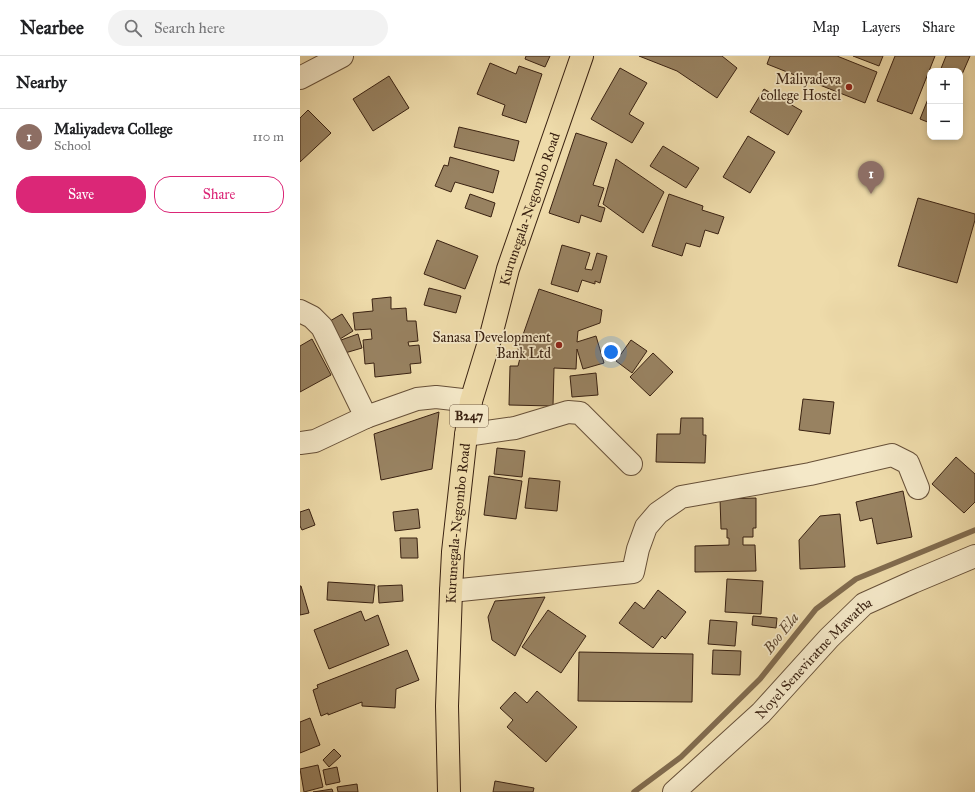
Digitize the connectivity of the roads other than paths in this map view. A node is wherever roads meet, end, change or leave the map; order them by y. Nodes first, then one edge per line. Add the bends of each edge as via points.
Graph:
1 (342, 56) edge
2 (582, 56) edge
3 (300, 78) edge
4 (300, 312) edge
5 (471, 401) junction
6 (366, 417) junction
7 (466, 435) junction
8 (300, 444) edge
9 (631, 464) dead end
10 (918, 488) dead end
11 (975, 556) edge
12 (451, 591) junction
13 (449, 792) edge
14 (674, 792) edge

1 - 3 street
2 - 5 main road, Kurunegala-Negombo Road / B247 via 508,269
4 - 6 street via 312,317 322,327
5 - 6 street via 436,397 417,399
5 - 7 main road, Kurunegala-Negombo Road / B247
6 - 8 street via 316,440
7 - 9 street via 515,428 568,412 580,413
7 - 12 main road, Kurunegala-Negombo Road / B247
10 - 12 street via 908,463 892,455 810,474 681,497 658,513 646,527 633,572
11 - 14 street, Noyel Seneviratne Mawatha via 864,604 828,638 761,713
12 - 13 main road, Kurunegala-Negombo Road / B247 via 447,706

